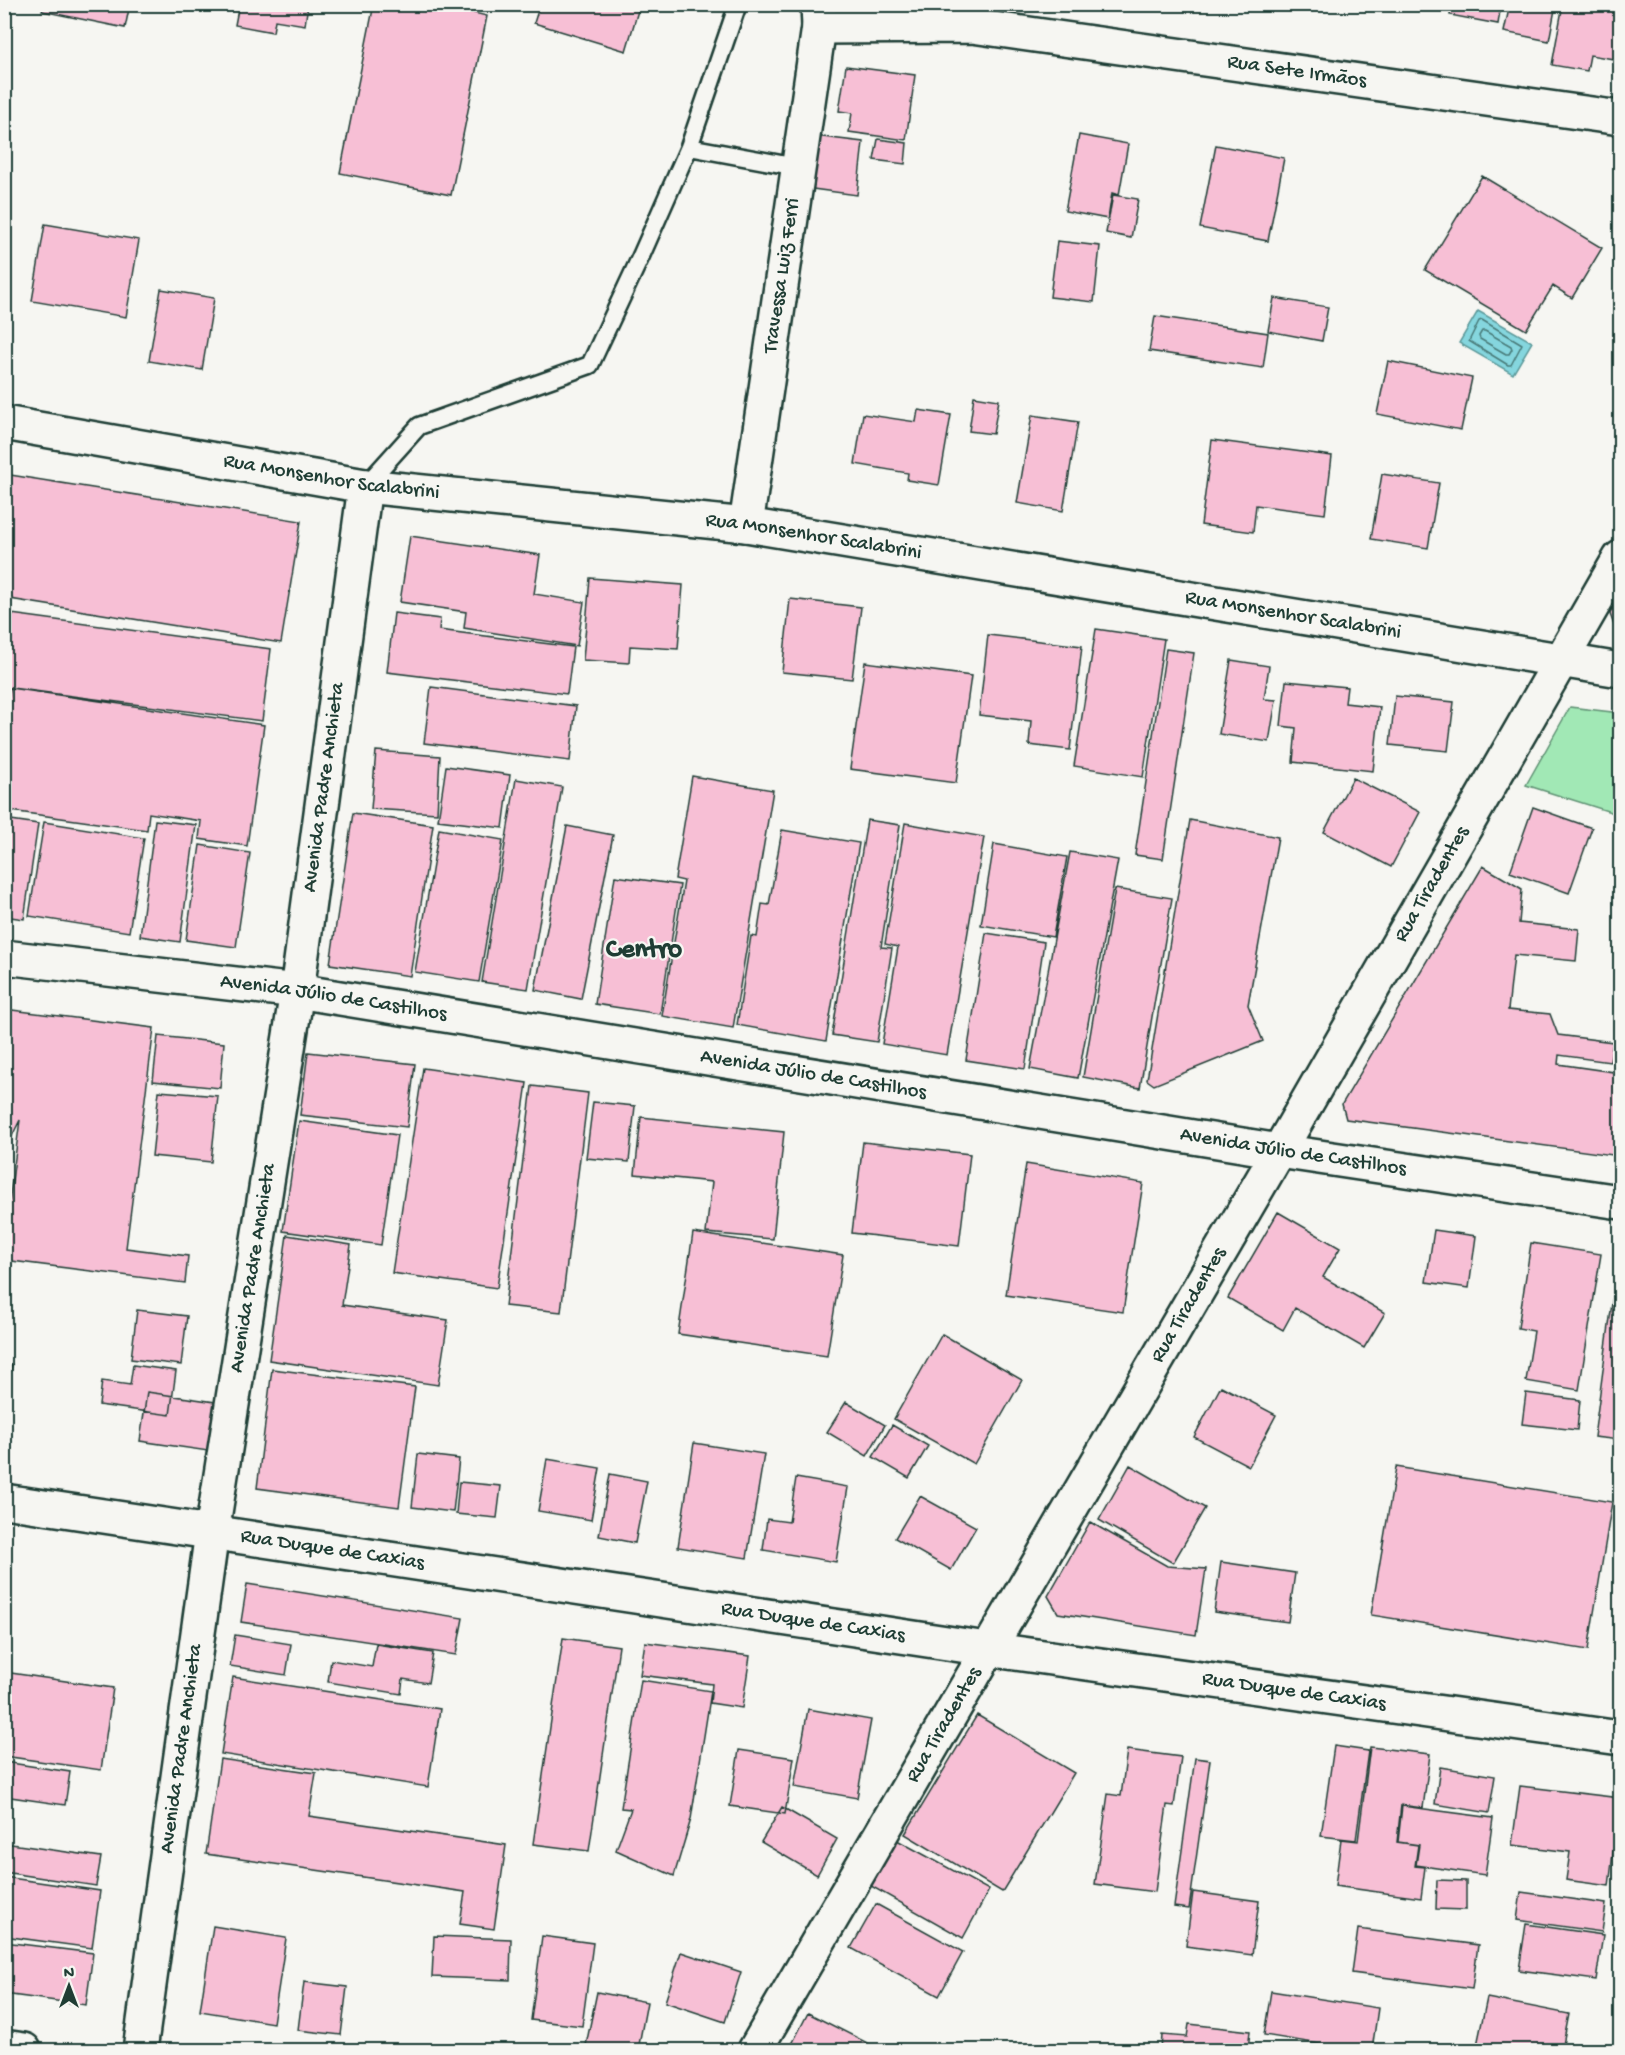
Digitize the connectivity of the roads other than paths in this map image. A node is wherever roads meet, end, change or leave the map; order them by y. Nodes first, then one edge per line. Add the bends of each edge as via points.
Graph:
1 (738, 4) edge
2 (933, 4) edge
3 (974, 15) edge
4 (818, 16) edge
5 (1620, 118) edge
6 (689, 147) junction
7 (797, 167) junction
8 (4, 423) edge
9 (365, 486) junction
10 (746, 525) junction
11 (1620, 558) edge
12 (1561, 660) junction
13 (1620, 670) edge
14 (4, 957) edge
15 (297, 991) junction
16 (1279, 1151) junction
17 (1620, 1202) edge
18 (4, 1501) edge
19 (212, 1532) junction
20 (987, 1649) junction
21 (1620, 1738) edge
22 (4, 2047) edge
23 (24, 2050) edge
24 (140, 2050) edge
25 (755, 2050) edge

1 - 6 lane
2 - 3 street
3 - 4 street
3 - 5 street, Rua Sete Irmãos
4 - 7 street, Travessa Luiz Ferri
6 - 7 lane
6 - 9 lane via 590,365 419,426
7 - 10 street, Travessa Luiz Ferri
8 - 9 street, Rua Monsenhor Scalabrini
9 - 10 street, Rua Monsenhor Scalabrini
9 - 15 street, Avenida Padre Anchieta
10 - 12 street, Rua Monsenhor Scalabrini
11 - 12 street, Rua Tiradentes
12 - 13 street, Rua Monsenhor Scalabrini
12 - 16 street, Rua Tiradentes
14 - 15 street, Avenida Júlio de Castilhos
15 - 16 street, Avenida Júlio de Castilhos
15 - 19 street, Avenida Padre Anchieta
16 - 17 street, Avenida Júlio de Castilhos
16 - 20 street, Rua Tiradentes
18 - 19 street, Rua Duque de Caxias
19 - 20 street, Rua Duque de Caxias
19 - 24 street, Avenida Padre Anchieta
20 - 21 street, Rua Duque de Caxias
20 - 25 street, Rua Tiradentes
22 - 23 street

